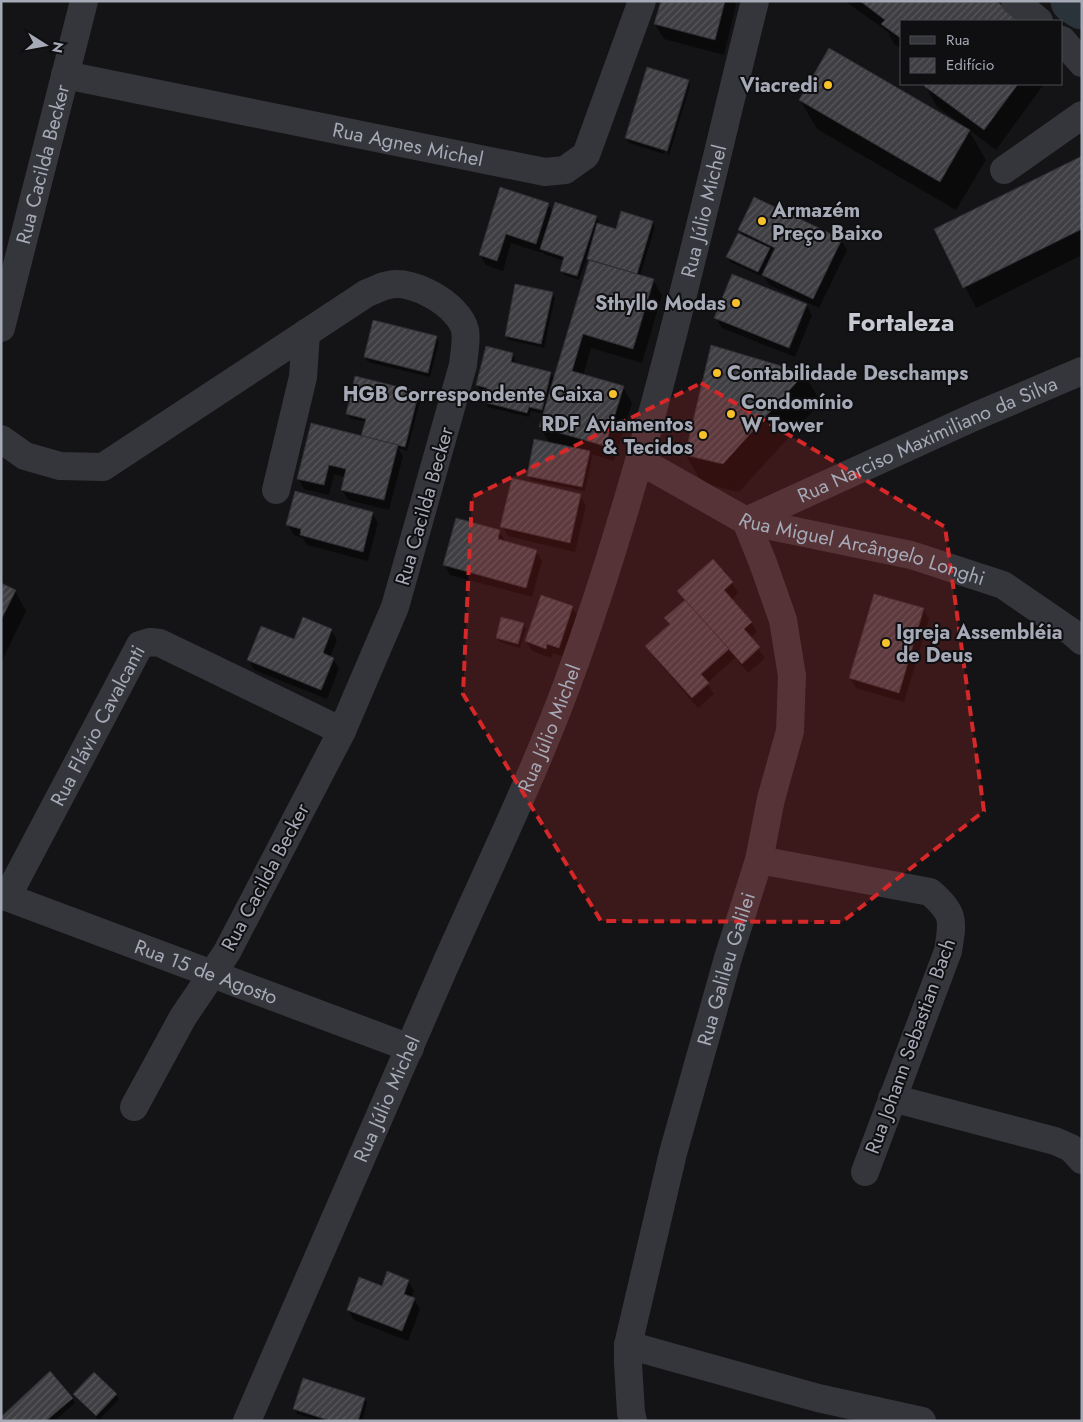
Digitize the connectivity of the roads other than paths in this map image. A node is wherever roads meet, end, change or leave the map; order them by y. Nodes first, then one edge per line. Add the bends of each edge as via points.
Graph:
1 (84, 1) edge
2 (642, 1) edge
3 (755, 1) edge
4 (1015, 1) edge
5 (1038, 20) edge
6 (1063, 41) edge
7 (1082, 63) edge
8 (65, 75) junction
9 (1082, 115) edge
10 (1004, 170) dead end
11 (1, 328) edge
12 (306, 333) junction
13 (1082, 371) edge
14 (1, 439) edge
15 (639, 462) junction
16 (276, 490) dead end
17 (746, 521) junction
18 (1082, 641) edge
19 (342, 731) junction
20 (759, 860) junction
21 (4, 896) edge
22 (212, 973) junction
23 (410, 1048) junction
24 (892, 1098) junction
25 (134, 1108) dead end
26 (1082, 1160) edge
27 (865, 1172) dead end
28 (628, 1345) junction
29 (247, 1421) edge
30 (633, 1421) edge
31 (922, 1421) edge

1 - 8 street, Rua Cacilda Becker
2 - 8 street, Rua Agnes Michel via 586,155 565,170 545,172
3 - 15 street, Rua Júlio Michel
4 - 5 street
6 - 7 street
8 - 11 street, Rua Cacilda Becker
9 - 10 street
12 - 14 street, Rua Cacilda Becker via 103,466 60,466 25,456
12 - 16 street via 303,376
12 - 19 street, Rua Cacilda Becker via 367,294 390,284 413,287 444,301 457,314 465,330 463,365 395,607
13 - 17 street, Rua Narciso Maximiliano da Silva
15 - 17 street, Rua Miguel Arcângelo Longhi
15 - 23 street, Rua Júlio Michel via 567,684
17 - 18 street, Rua Miguel Arcângelo Longhi via 911,555 1003,585
17 - 20 street, Rua Galileu Galilei via 783,620 792,676 790,731 771,799
19 - 21 street, Rua Flávio Cavalcanti via 160,643 140,645
19 - 22 street, Rua Cacilda Becker
20 - 24 street, Rua Johann Sebastian Bach via 930,892 944,904 953,923 948,951
20 - 28 street, Rua Galileu Galilei via 674,1153
21 - 22 street, Rua 15 de Agosto
22 - 23 street, Rua 15 de Agosto
22 - 25 street, Rua Cacilda Becker
23 - 29 street, Rua Júlio Michel
24 - 26 street via 1055,1141 1071,1148
24 - 27 street, Rua Johann Sebastian Bach
28 - 30 street, Rua Galileu Galilei
28 - 31 street via 818,1398

